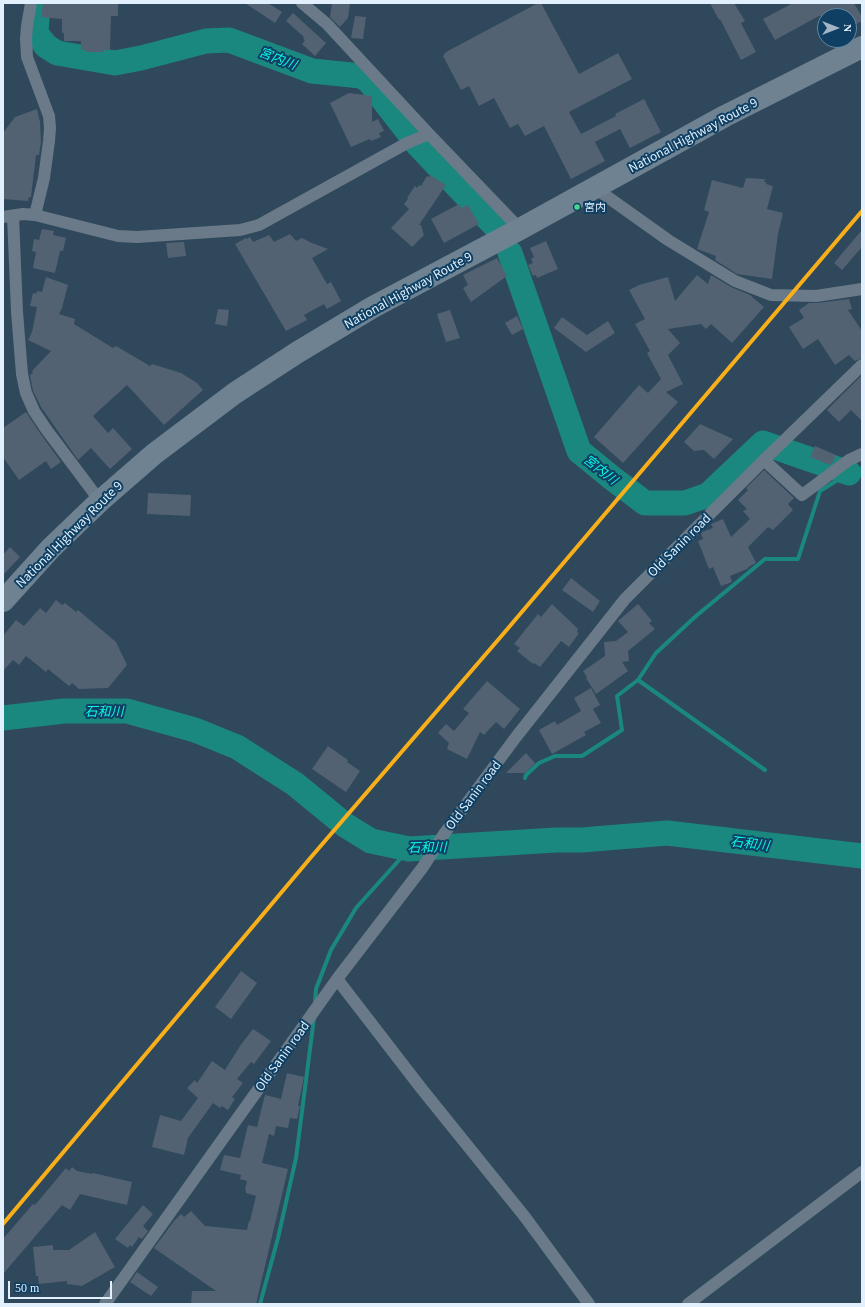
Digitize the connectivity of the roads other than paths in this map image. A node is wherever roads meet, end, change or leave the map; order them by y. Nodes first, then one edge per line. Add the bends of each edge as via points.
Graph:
1 (31, 3) edge
2 (302, 3) edge
3 (862, 46) edge
4 (429, 134) junction
5 (595, 188) junction
6 (35, 215) junction
7 (8, 216) edge
8 (520, 229) junction
9 (862, 289) edge
10 (862, 365) edge
11 (862, 454) edge
12 (764, 460) junction
13 (100, 501) junction
14 (3, 601) edge
15 (337, 979) junction
16 (862, 1172) edge
17 (105, 1304) edge
18 (589, 1304) edge
19 (688, 1304) edge

1 - 6 street via 26,26 27,57 50,128 44,178
2 - 4 street via 327,24
3 - 5 highway, National Highway Route 9 via 726,116
4 - 6 street via 407,143 259,224 240,230 118,236
4 - 8 street
5 - 8 highway, National Highway Route 9
5 - 9 street via 668,240 728,277 771,296 816,296
6 - 7 street
7 - 13 street via 22,374 26,393 46,429
8 - 13 highway, National Highway Route 9 via 373,307 241,388 154,454
10 - 12 street, Old Sanin road
11 - 12 street via 849,460 802,495
12 - 15 street, Old Sanin road via 625,599 521,731 444,834 423,867
13 - 14 highway, National Highway Route 9 via 51,548
15 - 17 street, Old Sanin road
15 - 18 street
16 - 19 street

